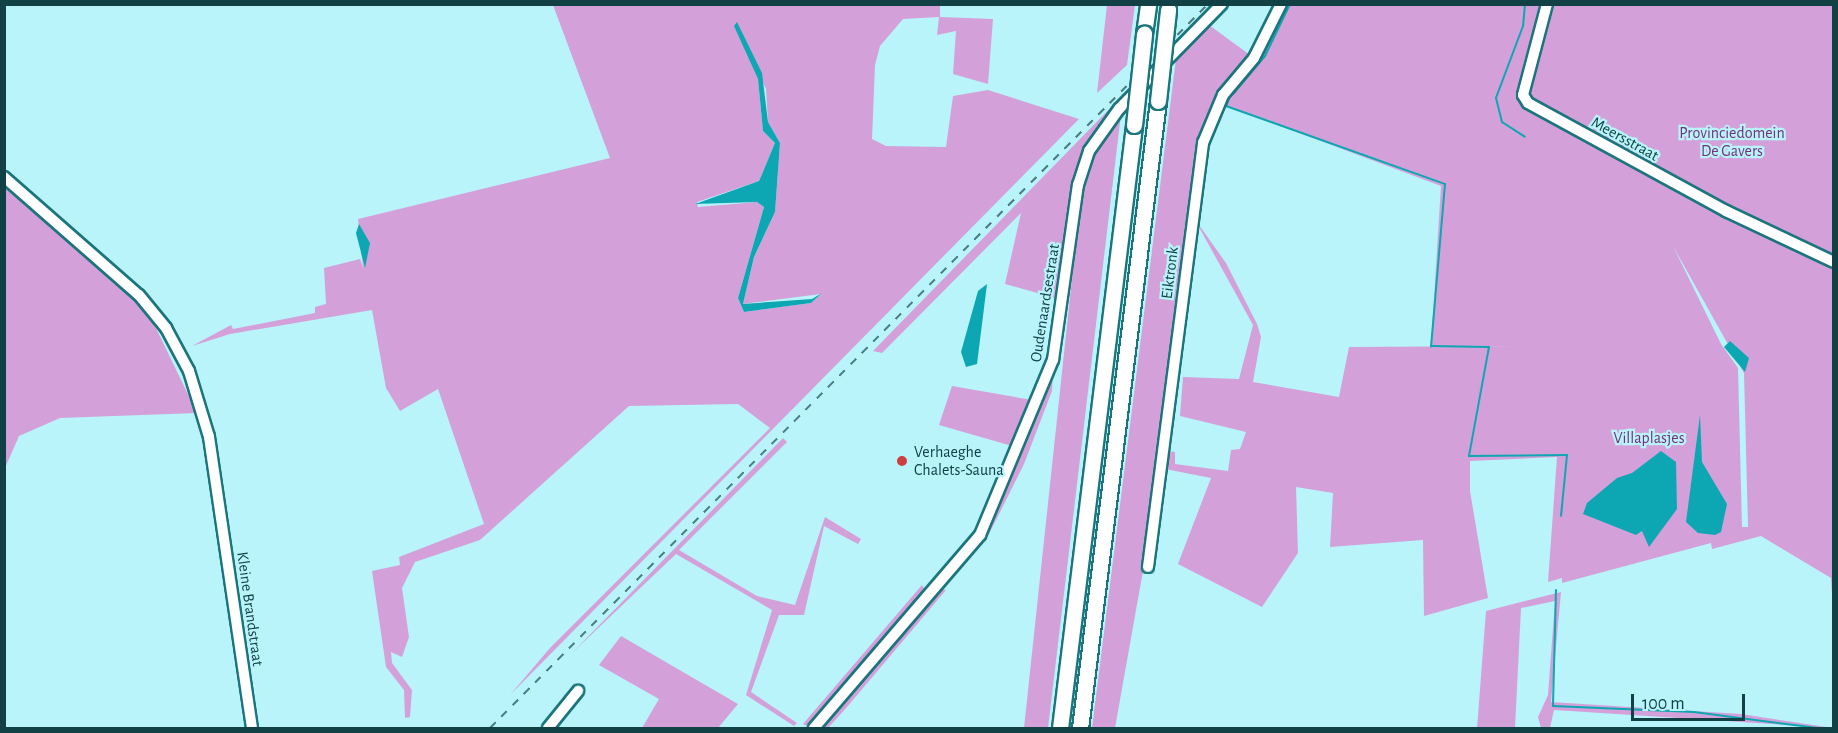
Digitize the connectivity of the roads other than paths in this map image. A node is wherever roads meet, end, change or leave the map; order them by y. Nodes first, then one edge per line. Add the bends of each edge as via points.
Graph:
1 (1148, 4) edge
2 (1222, 4) edge
3 (1281, 4) edge
4 (1547, 4) edge
5 (1168, 7) edge
6 (4, 177) edge
7 (1833, 262) edge
8 (1148, 567) dead end
9 (578, 691) dead end
10 (252, 729) edge
11 (548, 729) edge
12 (814, 729) edge
13 (1060, 729) edge
14 (1080, 729) edge

1 - 13 highway, bridge
2 - 12 street, Oudenaardsestraat via 1119,109 1089,151 1078,185 1053,360 980,535
3 - 8 street, Eiktronk via 1258,51 1223,95 1203,143
4 - 7 street, Meersstraat via 1523,95 1528,103 1726,211
5 - 14 highway, bridge
6 - 10 street, Kleine Brandstraat via 125,281 166,328 197,388 218,494
9 - 11 street

